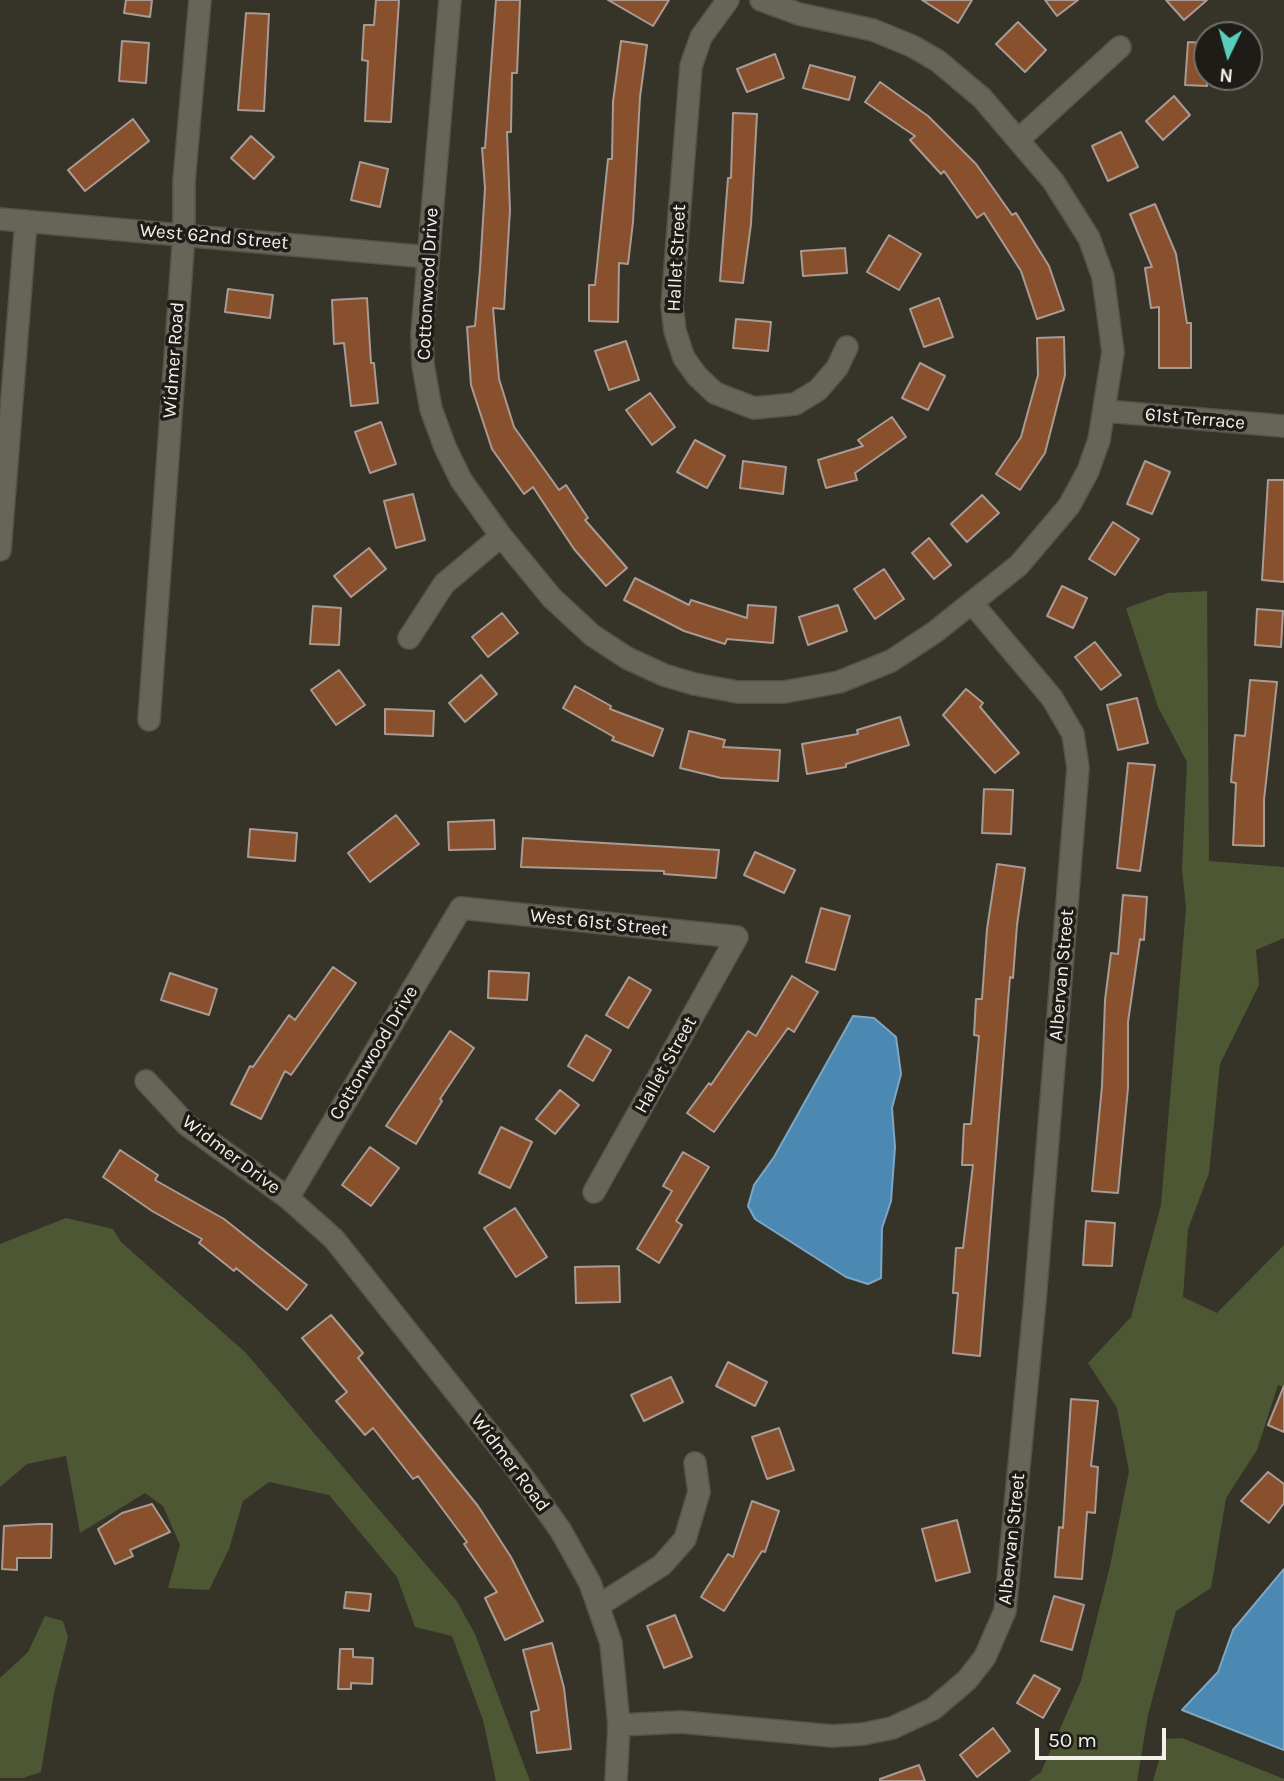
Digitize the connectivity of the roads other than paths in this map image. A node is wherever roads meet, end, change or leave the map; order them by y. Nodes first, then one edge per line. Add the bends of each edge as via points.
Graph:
1 (200, 0) edge
2 (450, 0) edge
3 (728, 0) edge
4 (761, 0) edge
5 (1120, 47) dead end
6 (1018, 140) junction
7 (0, 219) edge
8 (26, 221) junction
9 (184, 234) junction
10 (428, 257) junction
11 (847, 347) dead end
12 (1105, 411) junction
13 (1284, 426) edge
14 (501, 536) junction
15 (0, 550) edge
16 (972, 603) junction
17 (409, 638) dead end
18 (149, 720) dead end
19 (461, 908) joint
20 (737, 937) joint
21 (146, 1081) dead end
22 (594, 1192) dead end
23 (288, 1198) junction
24 (695, 1463) dead end
25 (598, 1606) junction
26 (619, 1725) junction
27 (616, 1781) edge

1 - 9 street, Widmer Road via 184,181
2 - 10 street, Cottonwood Drive
3 - 11 street, Hallet Street via 701,37 691,66 672,306 674,331 697,376 715,393 754,408 795,404 818,390
4 - 6 street via 799,14 873,30 912,46 966,83
5 - 6 street
6 - 12 street via 1068,201 1103,277 1113,352
7 - 8 street, West 62nd Street
8 - 9 street, West 62nd Street
8 - 15 street
9 - 10 street, West 62nd Street
9 - 18 street, Widmer Road
10 - 14 street, Cottonwood Drive via 422,334 431,409 461,480
12 - 13 street, 61st Terrace
12 - 16 street via 1091,460 1069,506 1019,565
14 - 16 street, Cottonwood Drive via 552,598 592,635 664,675 738,692 784,692 838,682 891,661
14 - 17 street via 444,584
16 - 26 street, Albervan Street via 1052,698 1073,734 1078,768 1010,1581 1000,1627 985,1657 946,1700 892,1728 832,1736 682,1722
19 - 20 street, West 61st Street
19 - 23 street, Cottonwood Drive
20 - 22 street, Hallet Street
21 - 23 street, Widmer Drive via 187,1125
23 - 25 street, Widmer Road via 342,1249 517,1469 561,1531
24 - 25 street via 698,1492 685,1539 662,1565
25 - 26 street, Widmer Road via 611,1643
26 - 27 street, Widmer Road

